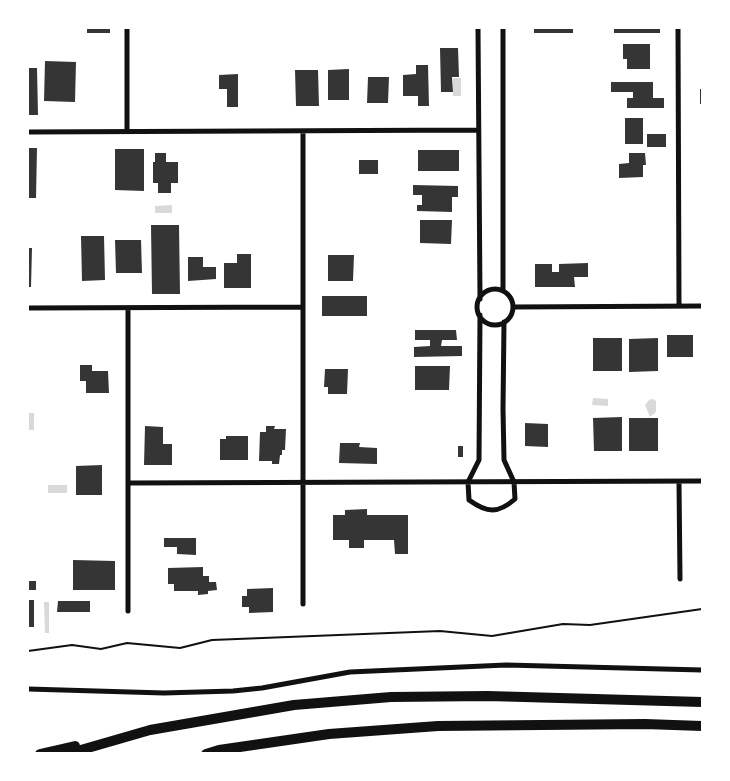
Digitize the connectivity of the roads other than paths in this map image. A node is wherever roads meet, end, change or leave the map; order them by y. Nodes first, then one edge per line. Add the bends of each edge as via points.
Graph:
1 (128, 28) edge
2 (478, 28) edge
3 (503, 28) edge
4 (678, 28) edge
5 (478, 130) junction
6 (127, 131) junction
7 (303, 131) junction
8 (28, 132) edge
9 (503, 291) junction
10 (480, 298) junction
11 (679, 306) junction
12 (702, 306) edge
13 (303, 307) junction
14 (513, 307) junction
15 (28, 308) edge
16 (128, 308) junction
17 (480, 315) junction
18 (504, 322) junction
19 (303, 482) junction
20 (468, 482) junction
21 (514, 482) junction
22 (679, 482) junction
23 (702, 482) edge
24 (129, 483) junction
25 (680, 579) dead end
26 (303, 604) dead end
27 (128, 611) dead end
28 (702, 670) edge
29 (28, 690) edge
30 (702, 702) edge
31 (702, 726) edge
32 (150, 730) junction
33 (40, 754) edge
34 (67, 754) edge
35 (206, 754) edge

1 - 6 street
2 - 5 street
3 - 9 street
4 - 11 street
5 - 7 street
5 - 10 street
6 - 7 street
6 - 8 street
7 - 13 street
9 - 10 street via 490,289
9 - 14 street via 513,302
10 - 17 street
11 - 12 street
11 - 14 street
13 - 16 street
13 - 19 street
14 - 18 street
15 - 16 street
16 - 24 street
17 - 18 street via 491,324
17 - 20 street via 480,460
18 - 21 street via 504,460
19 - 20 street
19 - 24 street
19 - 26 street
20 - 21 street
20 - 21 street via 469,500 481,508 494,510 515,499
21 - 22 street
22 - 23 street
22 - 25 street
24 - 27 street
28 - 29 street via 506,665 350,672 233,691
30 - 32 highway via 488,696 391,697 294,705
31 - 35 highway via 438,726 329,734
32 - 33 highway
32 - 34 highway

